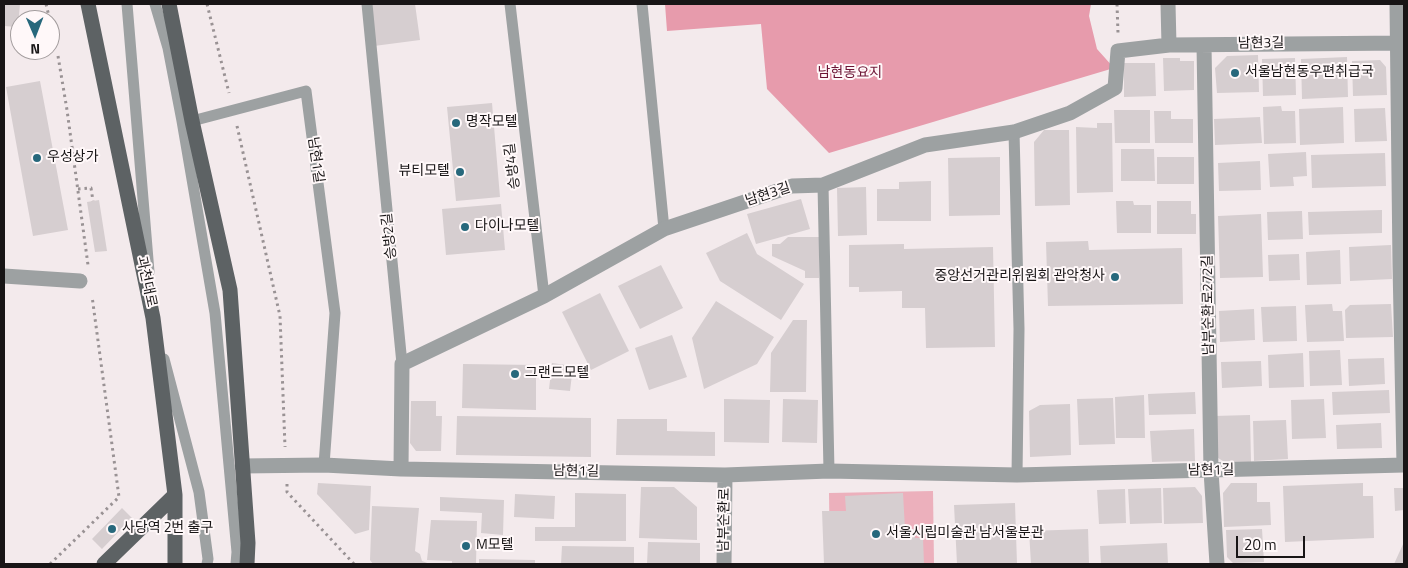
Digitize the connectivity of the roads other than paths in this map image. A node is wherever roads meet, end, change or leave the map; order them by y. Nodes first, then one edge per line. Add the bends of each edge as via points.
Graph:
1 (88, 4) edge
2 (127, 4) edge
3 (155, 4) edge
4 (169, 4) edge
5 (367, 4) edge
6 (510, 4) edge
7 (642, 4) edge
8 (1168, 4) edge
9 (1397, 4) edge
10 (1401, 43) edge
11 (1169, 45) junction
12 (1204, 45) junction
13 (192, 121) junction
14 (1014, 132) junction
15 (823, 185) junction
16 (664, 229) junction
17 (1402, 264) edge
18 (4, 276) edge
19 (80, 282) dead end
20 (544, 296) junction
21 (153, 318) junction
22 (402, 364) junction
23 (324, 465) junction
24 (1404, 465) edge
25 (242, 466) junction
26 (401, 469) junction
27 (829, 471) junction
28 (1211, 471) junction
29 (726, 475) junction
30 (1017, 475) junction
31 (175, 495) junction
32 (248, 542) junction
33 (104, 564) edge
34 (175, 564) edge
35 (207, 564) edge
36 (236, 564) edge
37 (247, 564) edge
38 (255, 564) edge
39 (724, 564) edge
40 (1216, 564) edge

1 - 21 main road, 과천대로
2 - 21 lane
3 - 36 lane via 168,48 215,313
4 - 13 main road
5 - 22 lane, 승방2길
6 - 20 lane, 승방4길
7 - 16 lane
8 - 11 street
9 - 10 street
10 - 12 street, 남현3길
10 - 17 street
11 - 12 street, 남현3길
11 - 14 street, 남현3길 via 1118,51 1115,88 1070,113
12 - 28 street, 남부순환로272길
13 - 23 lane, 남현1길 via 306,91 335,313
13 - 25 main road via 230,290
14 - 15 street, 남현3길 via 925,145
14 - 30 lane via 1020,329
15 - 16 street, 남현3길 via 792,186
15 - 27 lane
16 - 20 street, 남현3길
17 - 24 street
18 - 19 street
20 - 22 street, 남현3길
21 - 31 main road, 과천대로
21 - 35 lane via 199,492
22 - 26 street, 승방2길
23 - 25 street, 남현1길
23 - 26 street, 남현1길
24 - 28 street, 남현1길
25 - 32 main road
26 - 29 street, 남현1길
27 - 29 street, 남현1길
27 - 30 street, 남현1길
28 - 30 street, 남현1길
28 - 40 street, 남부순환로272길
29 - 39 street, 남부순환로
31 - 33 main road
31 - 34 main road, 과천대로
32 - 37 main road
32 - 38 main road

